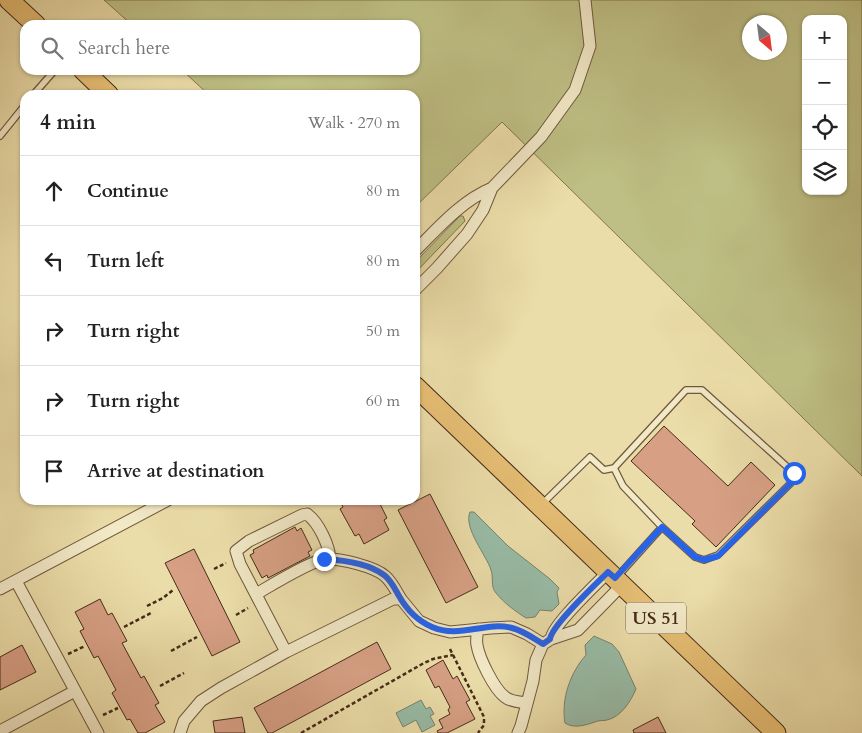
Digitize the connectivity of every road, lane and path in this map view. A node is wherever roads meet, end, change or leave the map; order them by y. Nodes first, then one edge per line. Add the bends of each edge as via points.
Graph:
1 (10, 0) edge
2 (585, 0) edge
3 (31, 20) edge
4 (51, 75) edge
5 (88, 75) edge
6 (37, 90) edge
7 (104, 90) edge
8 (20, 111) edge
9 (0, 136) edge
10 (492, 188) junction
11 (420, 246) edge
12 (420, 285) edge
13 (420, 391) edge
14 (614, 468) junction
15 (159, 505) edge
16 (540, 506) junction
17 (662, 527) junction
18 (330, 559) junction
19 (615, 578) junction
20 (16, 581) junction
21 (0, 590) edge
22 (173, 590) dead end
23 (256, 594) junction
24 (401, 599) junction
25 (147, 606) dead end
26 (151, 613) dead end
27 (124, 627) dead end
28 (478, 629) junction
29 (197, 637) dead end
30 (547, 642) junction
31 (450, 649) dead end
32 (171, 651) dead end
33 (286, 652) junction
34 (453, 655) junction
35 (184, 673) dead end
36 (160, 686) dead end
37 (74, 691) junction
38 (527, 703) junction
39 (0, 731) edge
40 (98, 733) edge
41 (180, 733) edge
42 (301, 733) edge
43 (478, 733) edge
44 (518, 733) edge
45 (776, 733) edge

1 - 3 main road
2 - 10 street via 590,46 575,90 541,137
4 - 6 lane
5 - 7 main road
8 - 9 lane
10 - 11 street via 475,195
10 - 12 street via 483,210 467,234
13 - 16 main road, US 51
14 - 16 lane via 604,470 590,456
14 - 17 lane via 623,486
14 - 17 lane via 686,390 702,390 794,473 795,479 718,556 704,560 695,557
15 - 20 street
16 - 19 main road, US 51
17 - 19 lane
18 - 23 street via 324,559
18 - 23 street via 315,521 308,514 302,515 236,550
18 - 24 street via 383,574
19 - 30 street via 562,620
19 - 30 street via 578,630
19 - 45 main road, US 51
20 - 21 street
20 - 37 street
22 - 25 path
23 - 33 street
24 - 28 street via 419,621 434,628 450,632
24 - 33 street via 381,604
26 - 27 path
28 - 30 street via 511,627
28 - 38 street via 480,655 494,684 505,697
29 - 32 path
30 - 38 street via 536,660
31 - 34 path
33 - 41 street via 200,701 184,721
34 - 42 path via 424,663
34 - 43 path via 484,717
35 - 36 path
37 - 39 street
37 - 40 street
38 - 44 street

